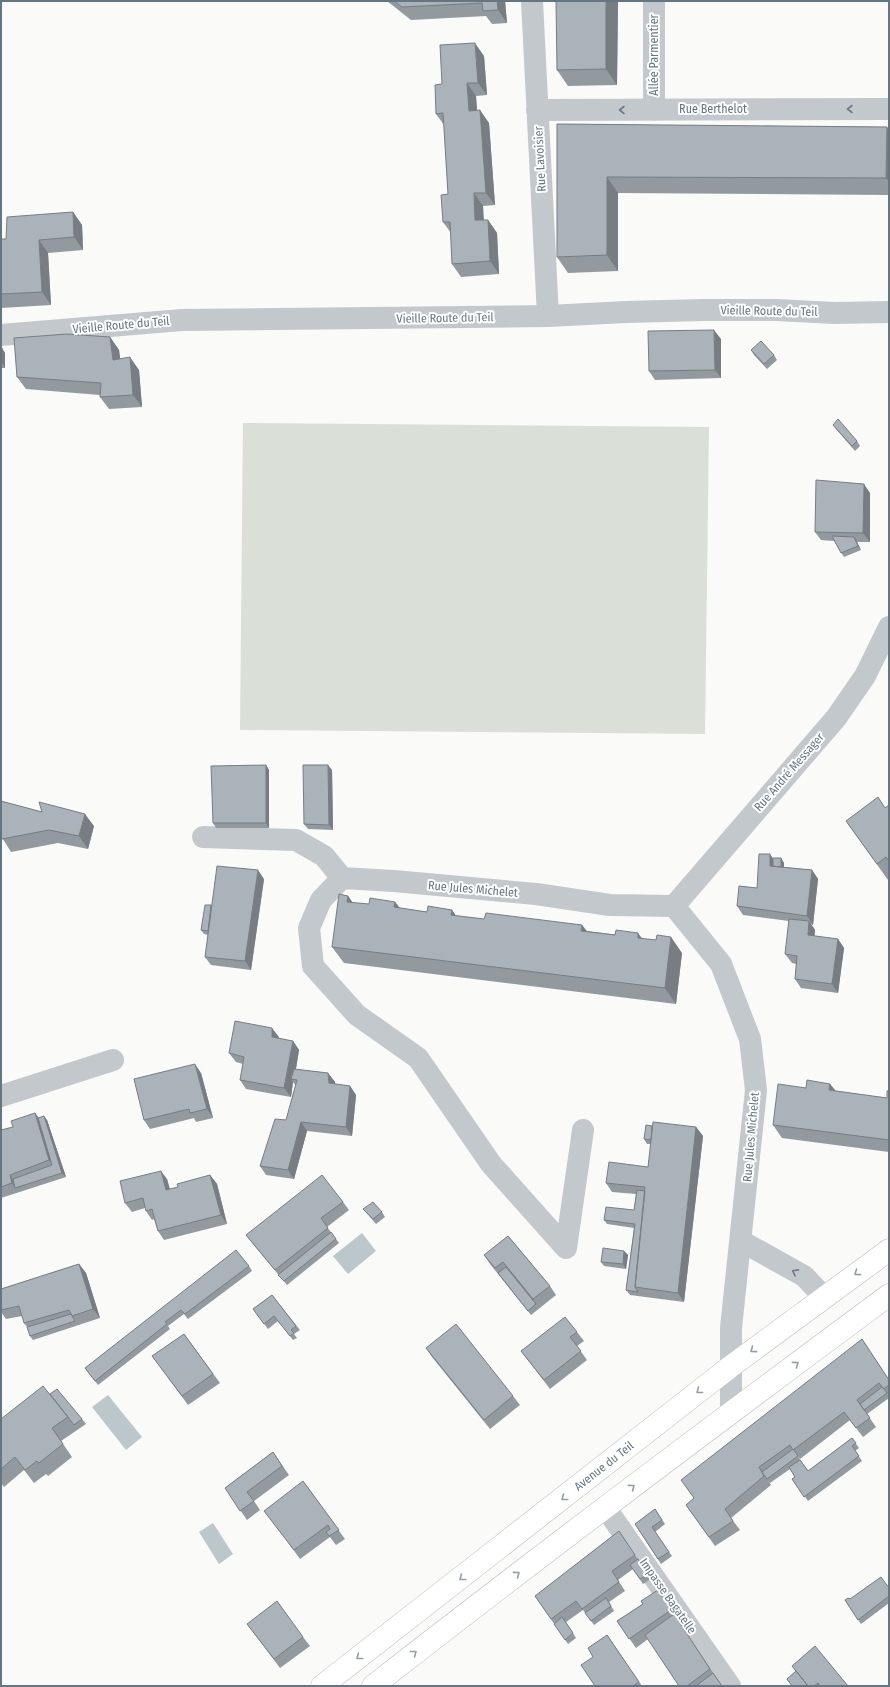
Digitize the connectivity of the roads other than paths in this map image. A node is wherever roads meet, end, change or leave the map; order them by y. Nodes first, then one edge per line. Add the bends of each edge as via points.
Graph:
1 (532, 1) edge
2 (654, 1) edge
3 (889, 109) edge
4 (537, 110) junction
5 (654, 110) junction
6 (889, 312) edge
7 (548, 316) junction
8 (1, 335) edge
9 (889, 627) edge
10 (203, 837) dead end
11 (342, 878) junction
12 (674, 906) junction
13 (112, 1060) dead end
14 (1, 1096) edge
15 (583, 1130) dead end
16 (741, 1241) junction
17 (889, 1250) edge
18 (889, 1295) edge
19 (824, 1297) junction
20 (730, 1367) junction
21 (731, 1412) junction
22 (605, 1507) junction
23 (322, 1686) edge
24 (373, 1686) edge
25 (730, 1686) edge

1 - 4 street, Rue Lavoisier
2 - 5 street, Allée Parmentier
3 -> 5 street, Rue Berthelot
5 -> 4 street, Rue Berthelot
4 - 7 street, Rue Lavoisier
6 - 7 street, Vieille Route du Teil via 703,310
7 - 8 street, Vieille Route du Teil via 182,320
9 - 12 street, Rue André Messager via 865,676 836,718
10 - 11 street via 296,840 324,856
11 - 12 street, Rue Jules Michelet via 536,894 610,905
11 - 15 street via 321,900 309,928 312,966 357,1016 418,1058 491,1164 566,1248
12 - 16 street, Rue Jules Michelet via 721,964 750,1039 756,1090
13 - 14 street
19 -> 16 street via 804,1276
16 - 20 street, Rue Jules Michelet via 731,1328
17 -> 19 main road, Avenue du Teil
21 -> 18 main road
19 -> 20 main road, Avenue du Teil
20 - 21 street, Rue Jules Michelet
20 -> 23 main road, Avenue du Teil
22 -> 21 main road
24 -> 22 main road
22 - 25 street, Impasse Bagatelle

